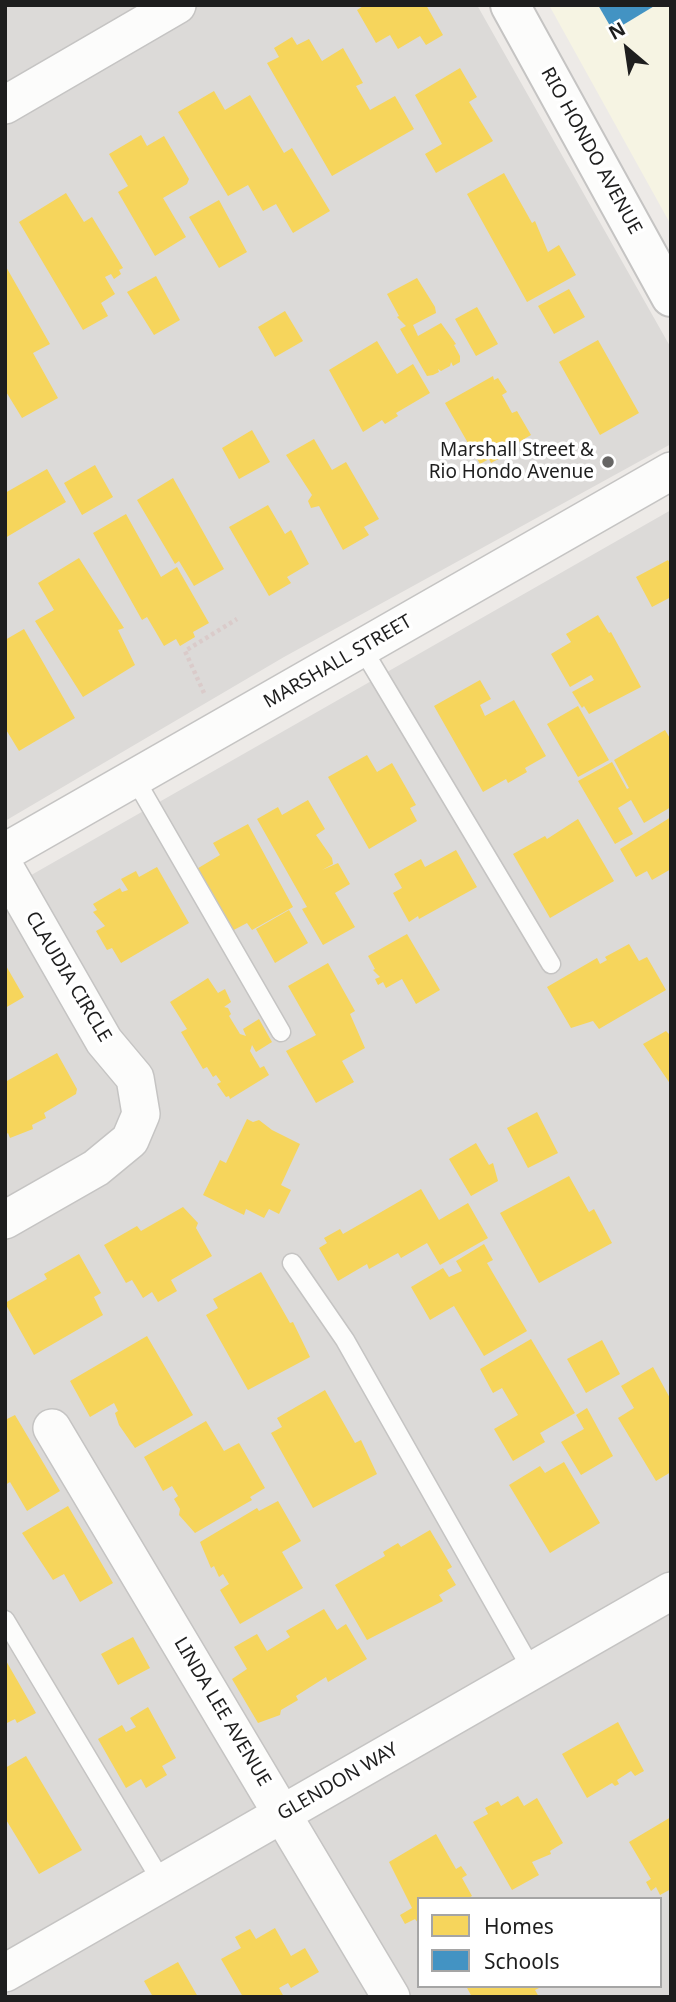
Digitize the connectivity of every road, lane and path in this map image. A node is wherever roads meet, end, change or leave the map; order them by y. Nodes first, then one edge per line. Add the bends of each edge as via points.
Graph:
1 (177, 5) edge
2 (510, 5) edge
3 (5, 106) edge
4 (667, 282) edge
5 (671, 471) edge
6 (237, 619) dead end
7 (362, 648) junction
8 (204, 693) dead end
9 (135, 779) junction
10 (5, 852) edge
11 (5, 868) edge
12 (551, 964) dead end
13 (281, 1032) dead end
14 (5, 1220) edge
15 (292, 1263) dead end
16 (52, 1428) dead end
17 (671, 1591) edge
18 (5, 1620) edge
19 (532, 1670) junction
20 (283, 1813) junction
21 (162, 1882) junction
22 (5, 1973) edge
23 (391, 1997) edge

1 - 3 street
2 - 4 street, RIO HONDO AVENUE
5 - 7 street, MARSHALL STREET
6 - 8 path via 185,651
7 - 9 street, MARSHALL STREET
7 - 12 lane
9 - 10 street, MARSHALL STREET
9 - 13 lane
11 - 14 street, CLAUDIA CIRCLE via 104,1041 135,1078 141,1114 130,1140 96,1168
15 - 19 lane via 345,1340
16 - 20 street, LINDA LEE AVENUE
17 - 19 street, GLENDON WAY
18 - 21 lane
19 - 20 street, GLENDON WAY
20 - 21 street, GLENDON WAY
20 - 23 street, LINDA LEE AVENUE
21 - 22 street, GLENDON WAY

